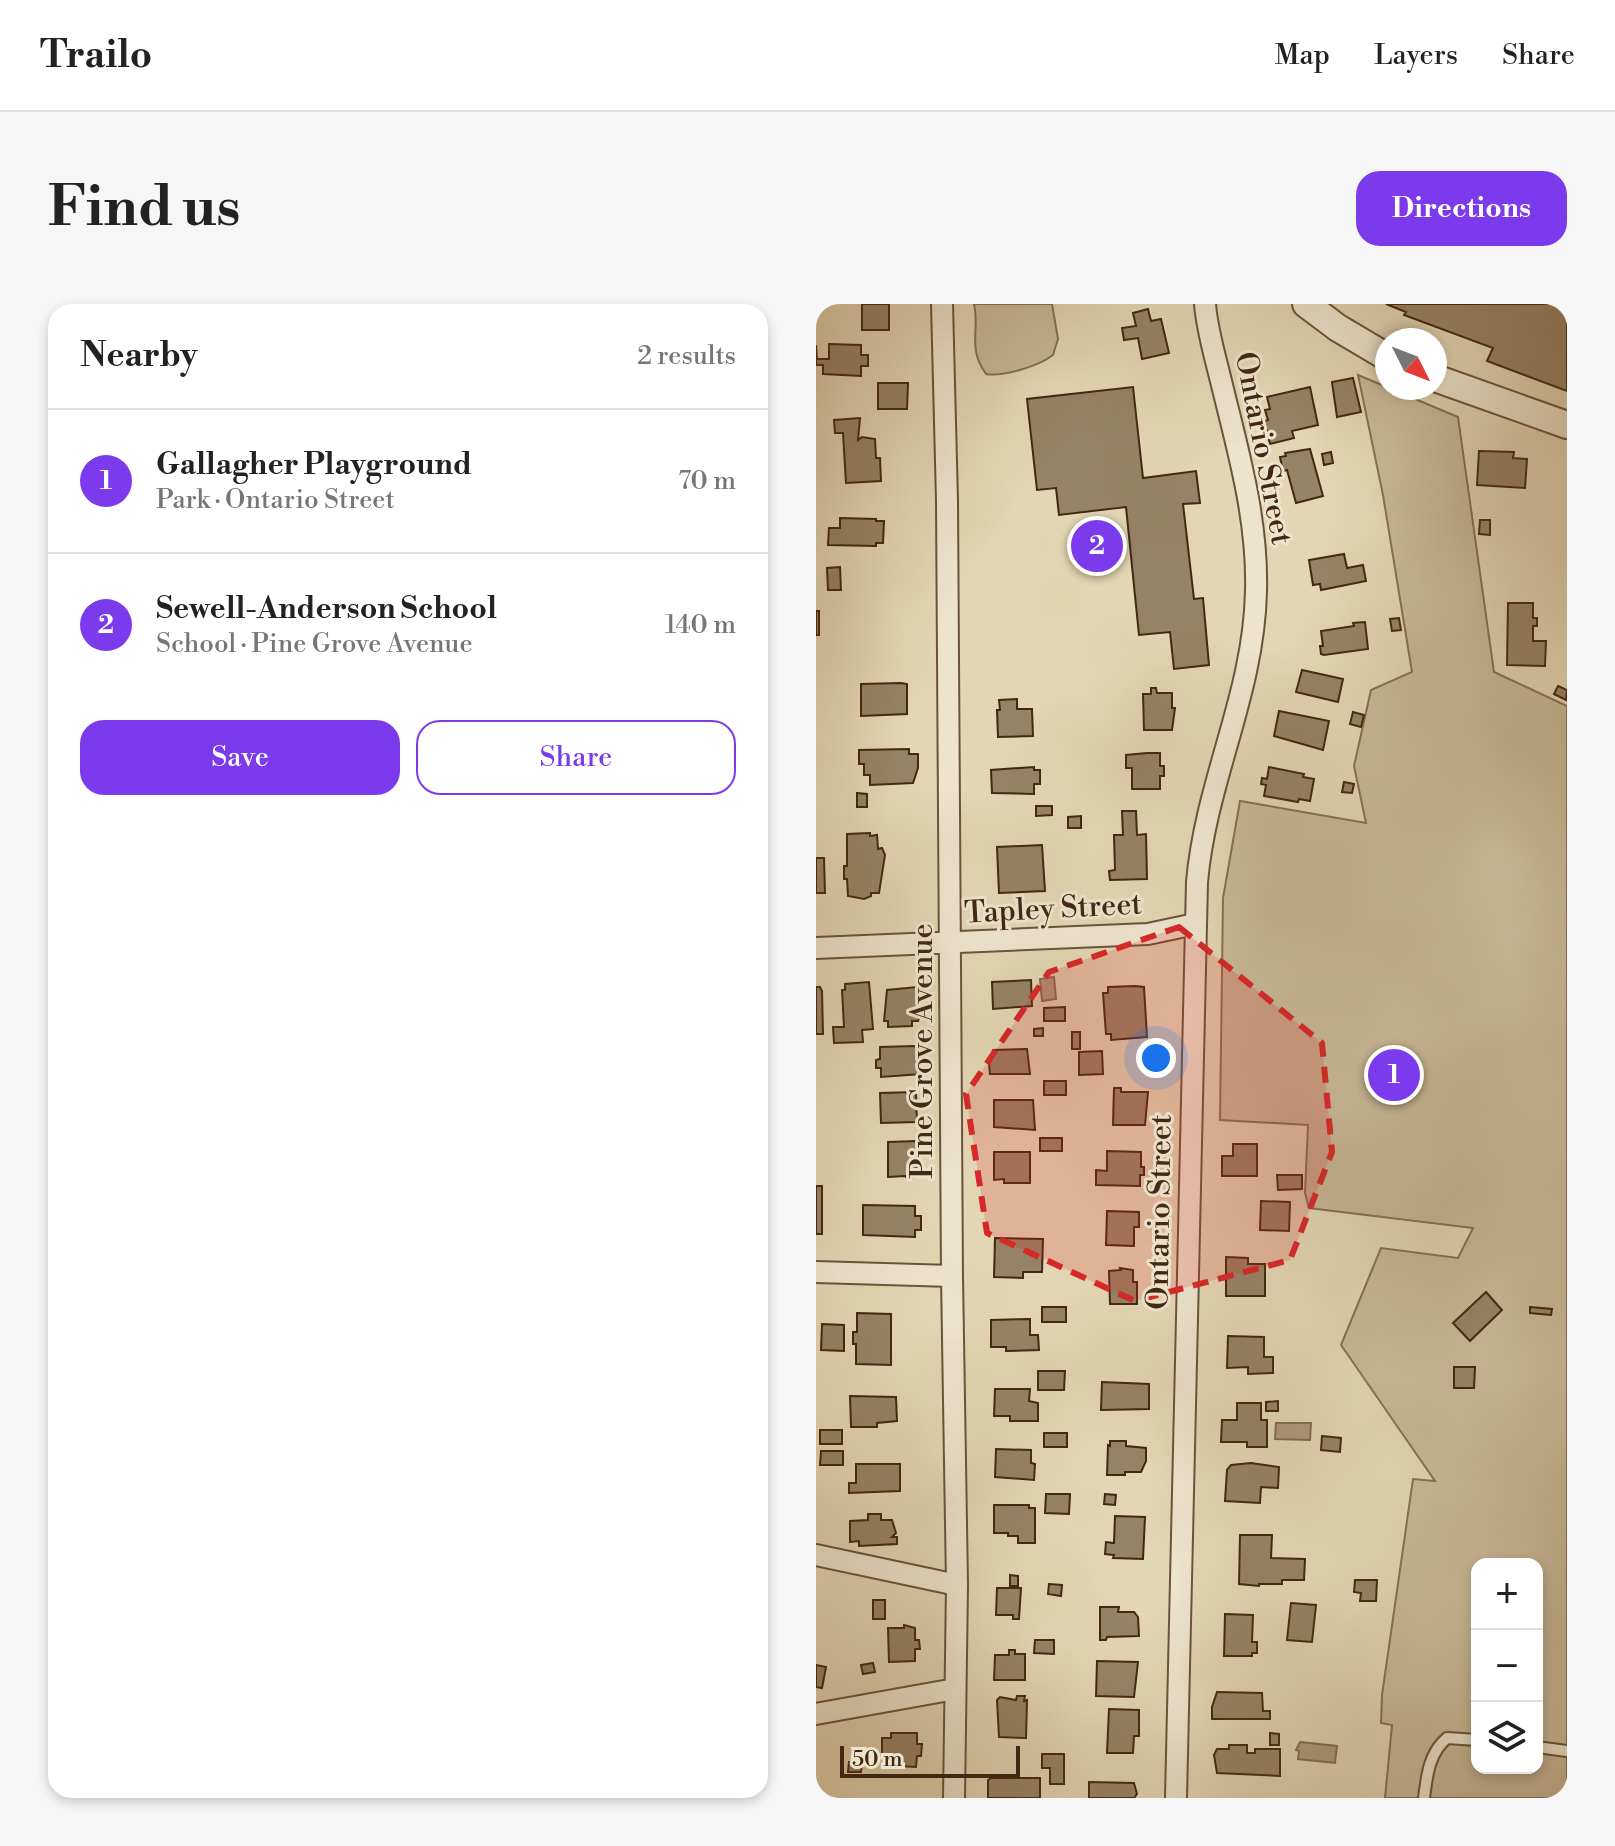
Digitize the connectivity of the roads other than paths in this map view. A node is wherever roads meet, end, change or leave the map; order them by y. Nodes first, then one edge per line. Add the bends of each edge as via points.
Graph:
1 (942, 304) edge
2 (1205, 304) edge
3 (1306, 304) edge
4 (1375, 350) edge
5 (1447, 382) edge
6 (1567, 425) edge
7 (1195, 924) junction
8 (952, 942) junction
9 (816, 948) edge
10 (816, 1272) edge
11 (952, 1276) junction
12 (816, 1555) edge
13 (957, 1585) junction
14 (955, 1689) junction
15 (816, 1714) edge
16 (1471, 1740) edge
17 (1543, 1748) edge
18 (1567, 1751) edge
19 (954, 1798) edge
20 (1176, 1798) edge
21 (1424, 1798) edge

1 - 8 street, Pine Grove Avenue
2 - 7 street, Ontario Street via 1251,509 1256,592 1245,686 1201,841
3 - 4 street
5 - 6 street
7 - 8 street, Tapley Street via 1148,934
7 - 20 street, Ontario Street
8 - 9 street, Tapley Street
8 - 11 street, Pine Grove Avenue
10 - 11 street
11 - 13 street, Pine Grove Avenue
12 - 13 street
13 - 14 street, Pine Grove Avenue
14 - 15 street
14 - 19 street, Pine Grove Avenue
16 - 21 lane via 1447,1738 1437,1747
17 - 18 lane

